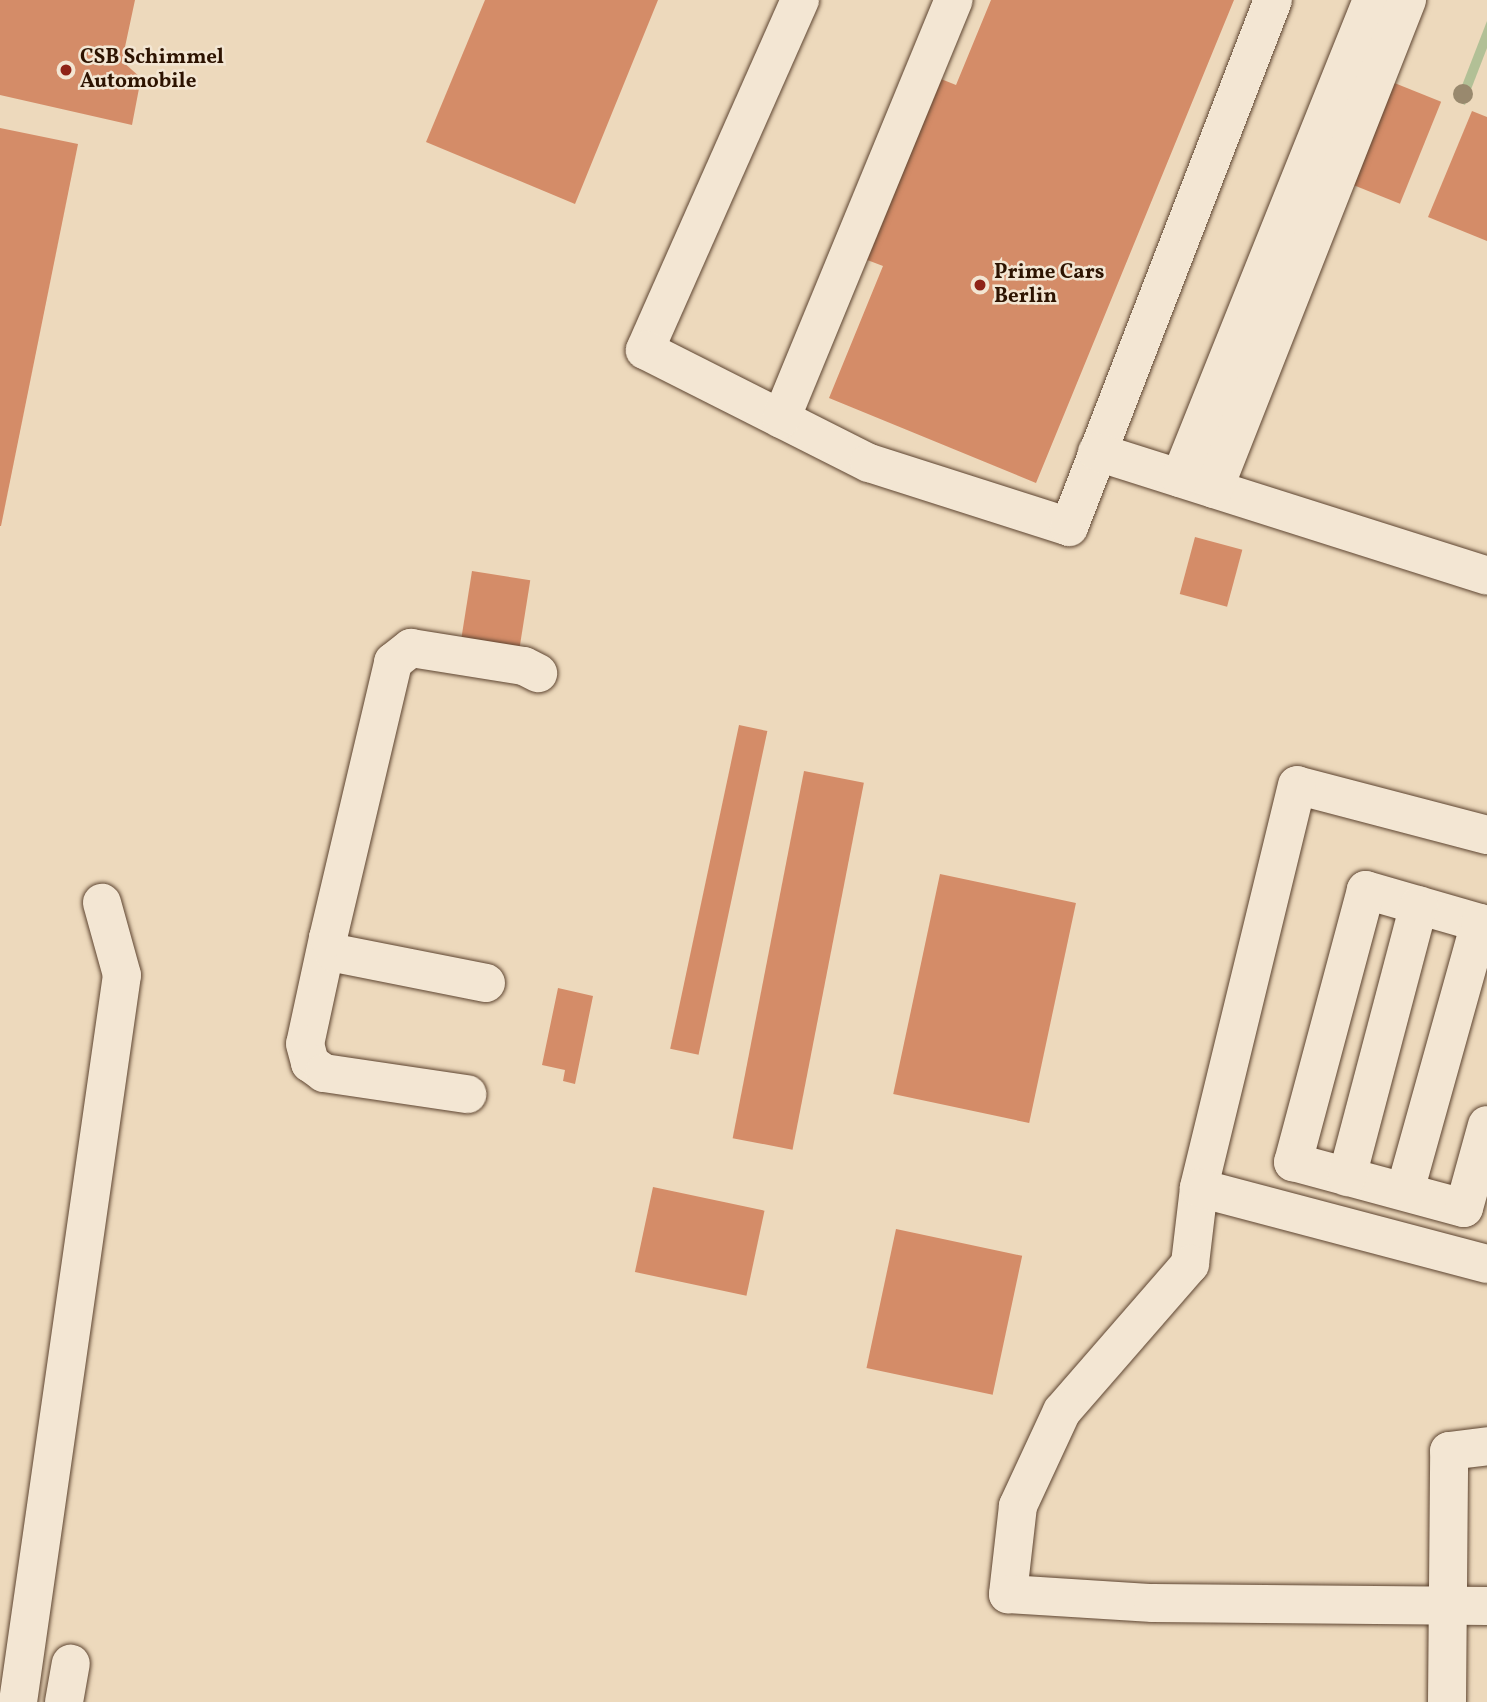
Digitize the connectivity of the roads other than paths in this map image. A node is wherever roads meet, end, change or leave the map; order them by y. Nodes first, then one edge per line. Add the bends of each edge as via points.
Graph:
1 (800, 0) edge
2 (954, 0) edge
3 (1273, 0) edge
4 (1372, 0) edge
5 (1408, 0) edge
6 (782, 419) junction
7 (1097, 452) junction
8 (1197, 484) junction
9 (1487, 576) edge
10 (538, 673) dead end
11 (1487, 835) edge
12 (102, 903) dead end
13 (1419, 905) junction
14 (1483, 924) edge
15 (328, 938) junction
16 (486, 983) dead end
17 (467, 1094) dead end
18 (1487, 1125) edge
19 (1347, 1177) junction
20 (1199, 1188) junction
21 (1405, 1191) junction
22 (1487, 1264) edge
23 (1487, 1446) edge
24 (1447, 1606) junction
25 (1487, 1606) edge
26 (71, 1664) dead end
27 (18, 1702) edge
28 (64, 1702) edge
29 (1447, 1702) edge

1 - 6 lane via 645,351
2 - 6 lane
3 - 7 lane
4 - 8 lane
5 - 8 lane
6 - 7 lane via 869,463 1069,527
7 - 8 lane
8 - 9 lane
10 - 15 lane via 524,666 411,648 393,662
11 - 20 lane via 1297,785
12 - 27 lane via 122,975
13 - 14 lane
13 - 19 lane
13 - 19 lane via 1366,890 1293,1162
14 - 21 lane
15 - 16 lane via 334,953
15 - 17 lane via 305,1044 310,1063 324,1073
18 - 21 lane via 1464,1208
19 - 21 lane
20 - 22 lane
20 - 24 lane via 1189,1264 1062,1411 1051,1434 1018,1506 1008,1594 1153,1603
23 - 24 lane via 1448,1451
24 - 25 lane
24 - 29 lane
26 - 28 lane

